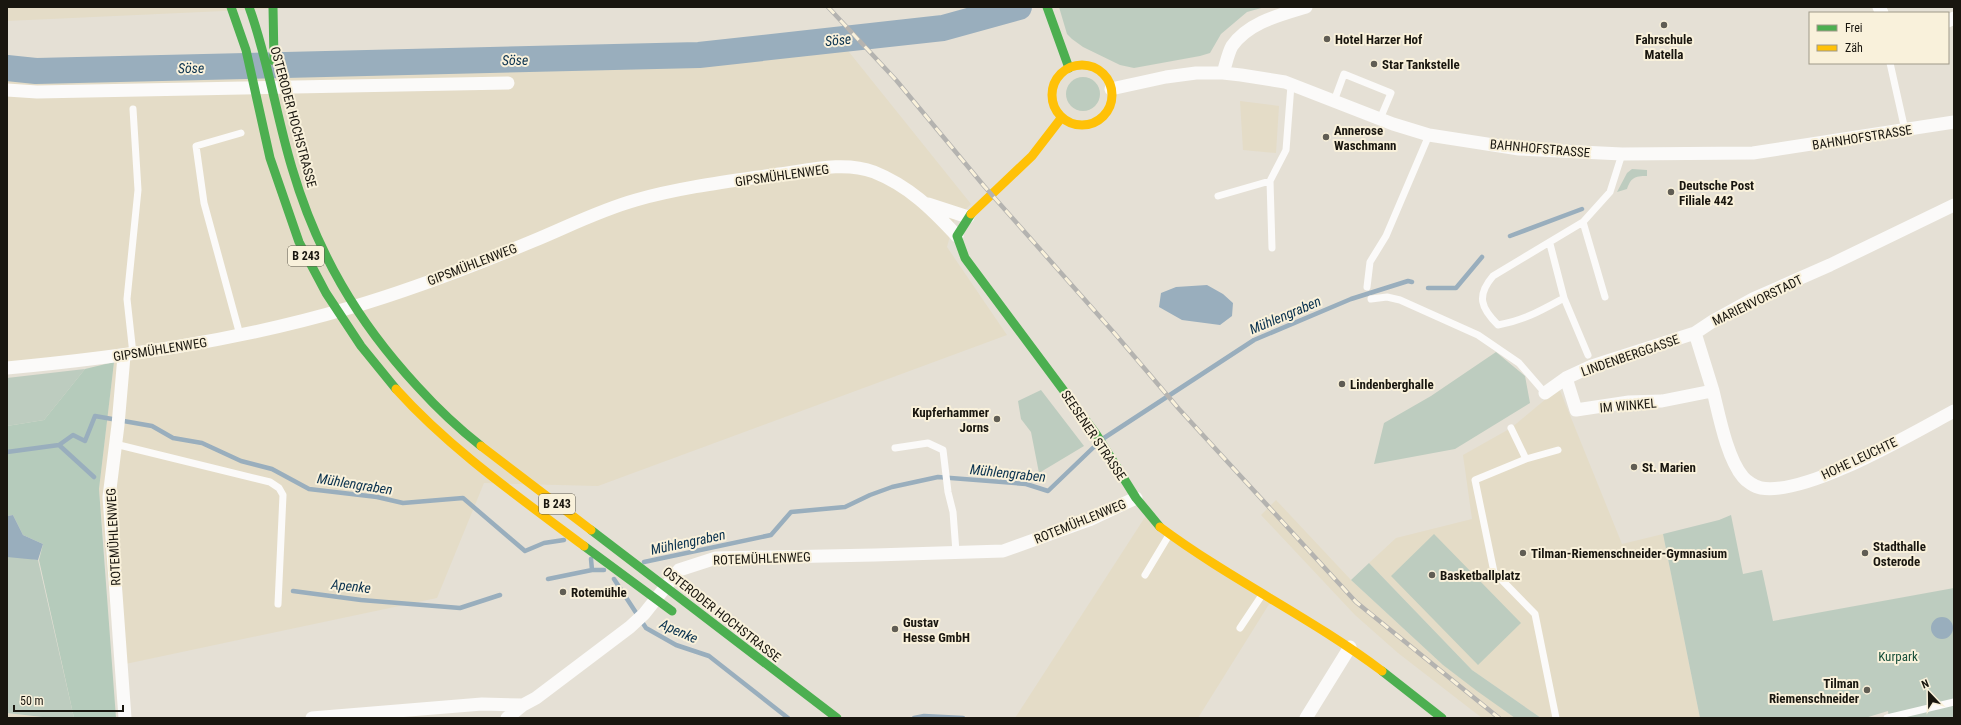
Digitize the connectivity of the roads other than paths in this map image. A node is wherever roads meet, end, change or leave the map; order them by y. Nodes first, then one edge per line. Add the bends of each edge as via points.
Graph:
1 (231, 7) edge
2 (249, 7) edge
3 (273, 7) edge
4 (1047, 7) edge
5 (1306, 7) edge
6 (1890, 64) edge
7 (1069, 68) junction
8 (1223, 72) junction
9 (508, 83) dead end
10 (1291, 85) junction
11 (1111, 89) junction
12 (7, 90) edge
13 (274, 96) junction
14 (1334, 101) junction
15 (133, 109) dead end
16 (1062, 117) junction
17 (1380, 119) junction
18 (1954, 122) edge
19 (1905, 130) junction
20 (241, 133) dead end
21 (1429, 135) junction
22 (1622, 154) junction
23 (1270, 182) junction
24 (1218, 196) dead end
25 (926, 203) junction
26 (1954, 205) edge
27 (968, 217) junction
28 (1583, 222) junction
29 (957, 236) junction
30 (1550, 244) junction
31 (1272, 248) dead end
32 (1367, 287) dead end
33 (1605, 297) dead end
34 (1564, 298) junction
35 (1372, 299) dead end
36 (1695, 333) junction
37 (240, 335) junction
38 (128, 355) junction
39 (1588, 355) dead end
40 (7, 368) edge
41 (1566, 378) junction
42 (1712, 391) junction
43 (1545, 393) joint
44 (1954, 412) edge
45 (1511, 428) dead end
46 (115, 444) junction
47 (895, 448) dead end
48 (1558, 450) dead end
49 (1526, 459) junction
50 (1136, 498) junction
51 (1169, 534) junction
52 (956, 552) junction
53 (1145, 575) dead end
54 (1264, 593) junction
55 (278, 604) dead end
56 (678, 615) dead end
57 (1240, 628) dead end
58 (1350, 647) junction
59 (1954, 702) edge
60 (523, 705) junction
61 (125, 718) edge
62 (312, 718) edge
63 (507, 718) edge
64 (837, 718) edge
65 (1306, 718) edge
66 (1442, 718) edge
67 (1556, 718) edge
68 (1887, 718) edge

1 - 56 main road, B 243 via 246,50 270,158 299,242 326,293 374,364 416,411 467,458
2 - 13 main road, OSTERODER HOCHSTRASSE / B 243
3 - 13 main road
4 - 7 main road
5 - 8 street via 1248,28 1232,46
6 - 19 lane
7 - 11 main road via 1089,66 1100,71
7 - 16 main road via 1056,80 1052,91 1054,105
8 - 10 street, BAHNHOFSTRASSE
8 - 11 street, BAHNHOFSTRASSE via 1166,77
9 - 12 street via 45,92
10 - 14 street, BAHNHOFSTRASSE
10 - 23 lane via 1286,150
11 - 16 main road via 1110,106 1098,120 1082,125 1073,124
13 - 64 main road, OSTERODER HOCHSTRASSE / B 243 via 292,168 322,249 345,294 395,363 468,436
14 - 17 street, BAHNHOFSTRASSE
14 - 17 lane via 1344,74 1391,93
15 - 38 lane via 138,190 127,299
16 - 27 main road via 1032,156
17 - 21 street, BAHNHOFSTRASSE
18 - 19 street, BAHNHOFSTRASSE
19 - 22 street, BAHNHOFSTRASSE via 1753,153
20 - 37 lane via 196,146 204,203
21 - 22 street, BAHNHOFSTRASSE via 1519,149
21 - 32 lane via 1386,236 1370,262
22 - 28 lane via 1610,192
23 - 24 lane
23 - 31 lane
25 - 27 street, GIPSMÜHLENWEG
25 - 29 street, GIPSMÜHLENWEG
25 - 37 street, GIPSMÜHLENWEG via 872,171 848,168 820,168 672,192 607,210 532,242 386,297 319,317
26 - 36 street, MARIENVORSTADT via 1753,299
27 - 29 main road
28 - 30 lane
28 - 33 lane
29 - 50 main road, SEESENER STRASSE via 965,258 1096,434
30 - 34 lane
30 - 34 lane via 1493,276 1483,287 1483,303 1486,313 1498,325 1516,322
34 - 39 lane
35 - 43 lane via 1387,297 1400,300 1478,335 1519,363
36 - 41 street, LINDENBERGGASSE via 1592,366
36 - 42 street
37 - 38 street, GIPSMÜHLENWEG
38 - 40 street, GIPSMÜHLENWEG
38 - 46 street, ROTEMÜHLENWEG
41 - 42 street, IM WINKEL via 1576,410 1629,402 1662,401
41 - 43 street, LINDENBERGGASSE
42 - 44 street, HOHE LEUCHTE via 1722,432 1738,471 1760,488 1782,487 1826,476
45 - 49 lane
46 - 55 lane via 270,482 279,488 283,496
46 - 61 street, ROTEMÜHLENWEG via 109,497
47 - 52 lane via 928,443 942,450 953,512
48 - 49 lane
49 - 67 lane via 1475,480 1494,572 1535,614
50 - 51 main road, SEESENER STRASSE via 1152,519
50 - 52 street, ROTEMÜHLENWEG via 1089,520 1003,551
51 - 53 lane
51 - 54 main road, SEESENER STRASSE
52 - 60 street, ROTEMÜHLENWEG via 716,558 680,570 630,627 536,698
54 - 57 lane
54 - 58 main road, SEESENER STRASSE
58 - 65 street
58 - 66 main road, SEESENER STRASSE
59 - 68 lane
60 - 62 street via 482,704
60 - 63 street, ROTEMÜHLENWEG

